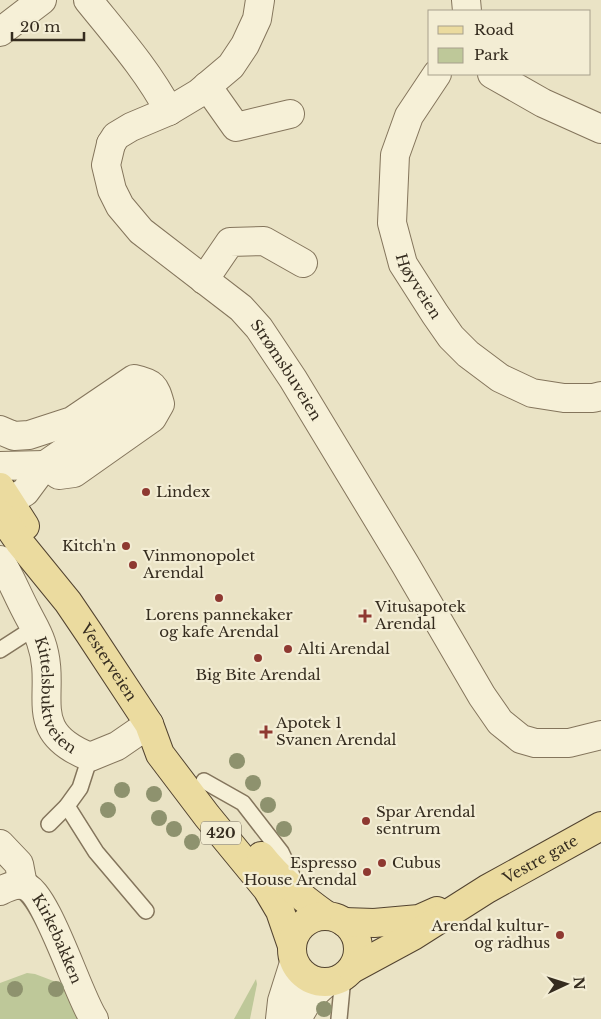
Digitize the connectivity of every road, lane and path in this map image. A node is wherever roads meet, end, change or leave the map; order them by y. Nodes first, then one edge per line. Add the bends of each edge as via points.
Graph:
1 (42, 0) edge
2 (88, 0) edge
3 (260, 0) edge
4 (0, 32) edge
5 (436, 75) edge
6 (494, 75) edge
7 (207, 86) junction
8 (170, 111) junction
9 (290, 114) dead end
10 (601, 128) edge
11 (303, 263) dead end
12 (204, 280) junction
13 (148, 393) dead end
14 (601, 396) edge
15 (0, 430) edge
16 (45, 465) junction
17 (0, 466) edge
18 (3, 500) edge
19 (0, 560) edge
20 (34, 628) junction
21 (0, 650) edge
22 (148, 724) junction
23 (601, 735) edge
24 (90, 757) junction
25 (67, 806) junction
26 (49, 824) dead end
27 (601, 826) edge
28 (0, 844) edge
29 (11, 888) edge
30 (480, 893) junction
31 (146, 912) dead end
32 (335, 918) junction
33 (293, 953) junction
34 (340, 976) junction
35 (94, 1019) edge
36 (280, 1019) edge
37 (298, 1019) edge
38 (339, 1019) edge

1 - 4 street
2 - 8 street via 135,58
3 - 7 street, Strømsbuveien via 257,19 245,45 231,66
5 - 14 street, Høyveien via 409,116 395,155 392,223 403,264 451,337 500,378 532,393 564,398
6 - 10 street via 543,103
7 - 8 street, Strømsbuveien
7 - 9 street via 236,127
8 - 12 street, Strømsbuveien via 116,136 106,166 120,206 141,231
11 - 12 street via 264,241 230,242
12 - 23 street, Strømsbuveien via 241,308 259,328 500,722 521,739 535,743 569,743
13 - 16 street
15 - 16 street via 14,436 29,435 72,421 134,378 147,381 156,389 160,404 152,418 74,473 59,474
16 - 17 street
16 - 18 street via 25,492
18 - 22 main road, Vesterveien / 420 via 20,543 68,602
19 - 20 street, Kittelsbuktveien
20 - 21 lane
20 - 24 street, Kittelsbuktveien via 47,665 46,713 50,726 63,743
22 - 24 street, Kittelsbuktveien via 117,746
22 - 32 main road, Vesterveien / 420 via 176,744 269,866 303,899
22 - 33 main road, Vesterveien / 420 via 160,754 267,889 280,912
24 - 25 lane via 80,788
25 - 26 lane
25 - 31 lane via 96,852
27 - 30 main road, Vestre gate
28 - 29 street via 19,864
29 - 35 street, Kirkebakken via 32,889 44,906
30 - 32 main road, Vestre gate via 419,919 374,924
30 - 34 main road, Vestre gate via 413,936
32 - 33 main road via 307,920 294,934
32 - 34 main road, 420 via 352,929 358,949 356,960
33 - 34 main road, 420 via 307,978 316,982
33 - 36 street
34 - 37 street via 314,993
34 - 38 lane

